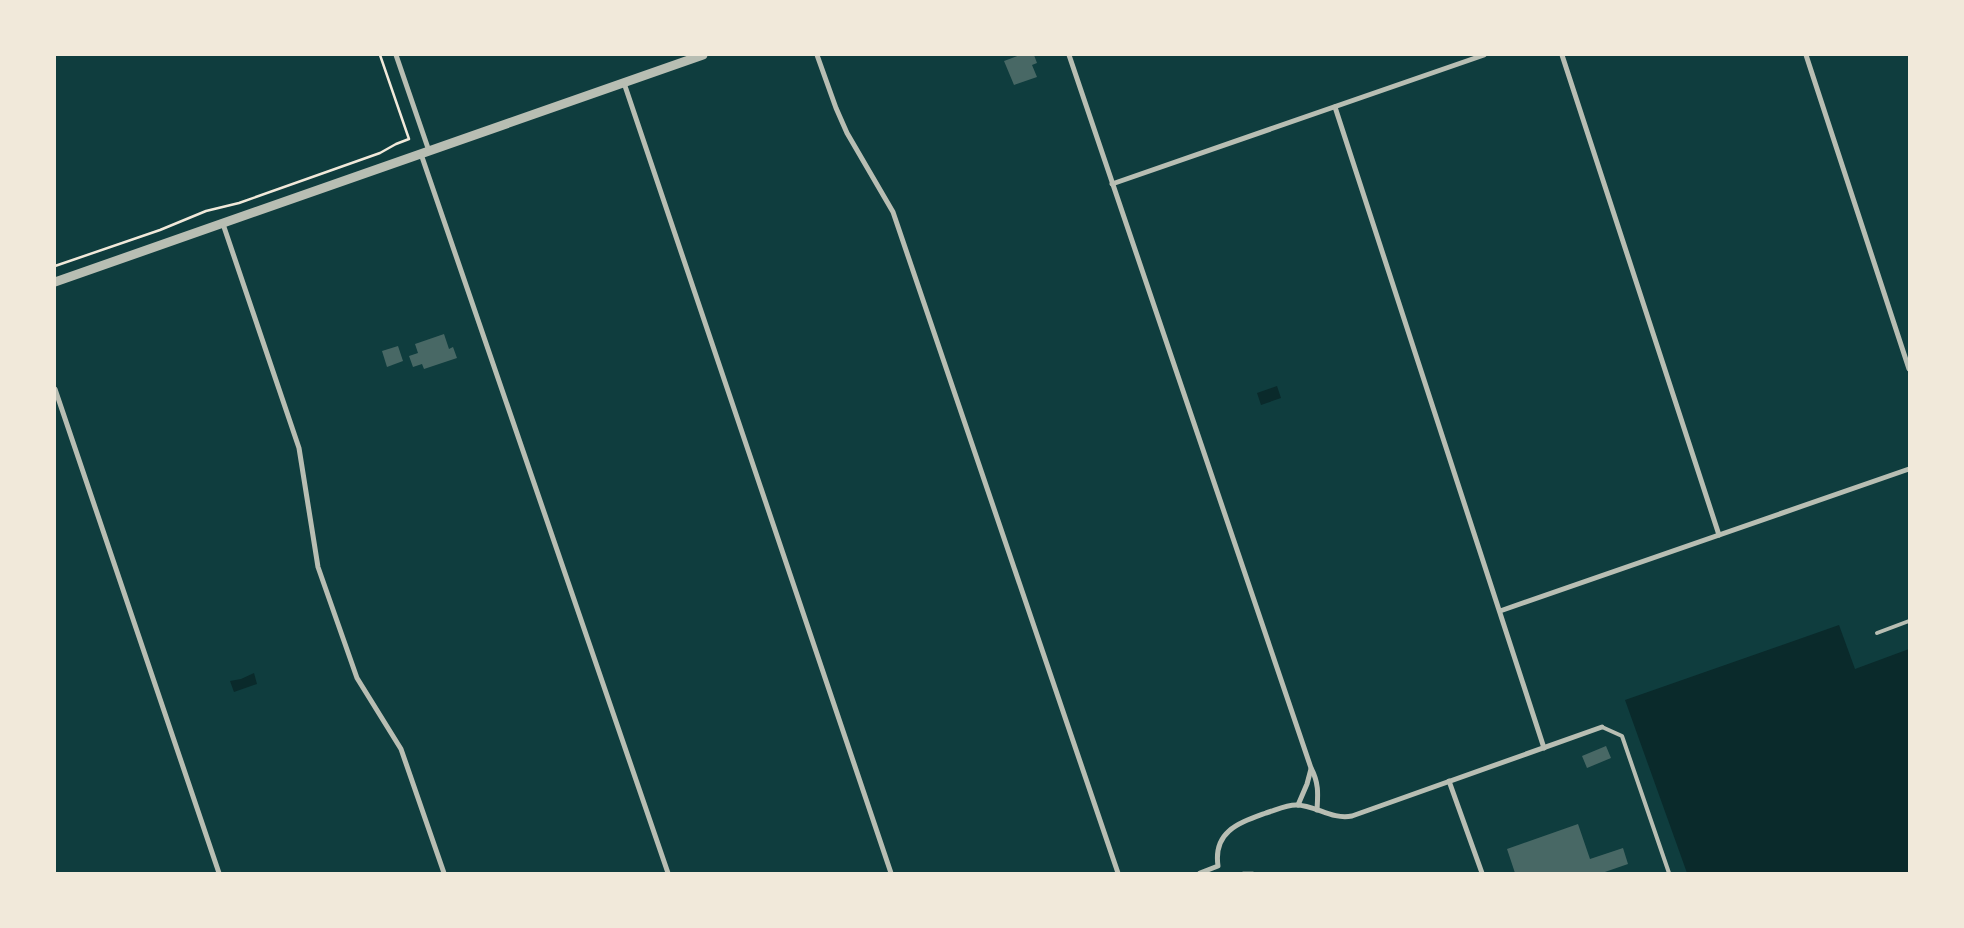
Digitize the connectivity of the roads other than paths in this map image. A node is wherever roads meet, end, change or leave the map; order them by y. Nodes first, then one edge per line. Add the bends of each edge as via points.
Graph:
1 (396, 55) edge
2 (703, 55) edge
3 (817, 55) edge
4 (1069, 55) edge
5 (1484, 55) edge
6 (1562, 55) edge
7 (1806, 55) edge
8 (624, 83) junction
9 (1335, 107) junction
10 (425, 153) junction
11 (1112, 184) junction
12 (222, 224) junction
13 (55, 282) edge
14 (1909, 369) edge
15 (55, 389) edge
16 (1909, 469) edge
17 (1719, 535) junction
18 (1500, 612) junction
19 (1909, 622) edge
20 (1877, 633) dead end
21 (1602, 727) joint
22 (1544, 748) junction
23 (1311, 768) junction
24 (1449, 781) junction
25 (1298, 805) junction
26 (1317, 810) junction
27 (1218, 866) junction
28 (219, 873) edge
29 (444, 873) edge
30 (668, 873) edge
31 (891, 873) edge
32 (1118, 873) edge
33 (1200, 873) edge
34 (1221, 873) edge
35 (1482, 873) edge
36 (1669, 873) edge

1 - 10 street
2 - 8 street
3 - 32 street via 848,133 893,212
4 - 11 street
5 - 9 street
6 - 17 street
7 - 14 street
8 - 10 street
8 - 31 street
9 - 11 street
9 - 18 street
10 - 12 street
10 - 30 street
11 - 23 street
12 - 13 street
12 - 29 street via 299,448 318,567 357,678 401,749
15 - 28 street
16 - 17 street
17 - 18 street
18 - 22 street
19 - 20 lane
21 - 22 street
21 - 36 lane via 1622,736
22 - 24 street
23 - 25 street
23 - 26 street via 1319,789
24 - 26 street via 1352,816 1334,817
24 - 35 street
25 - 26 street
25 - 27 street via 1287,806 1232,828 1220,844
27 - 33 street
27 - 34 street

